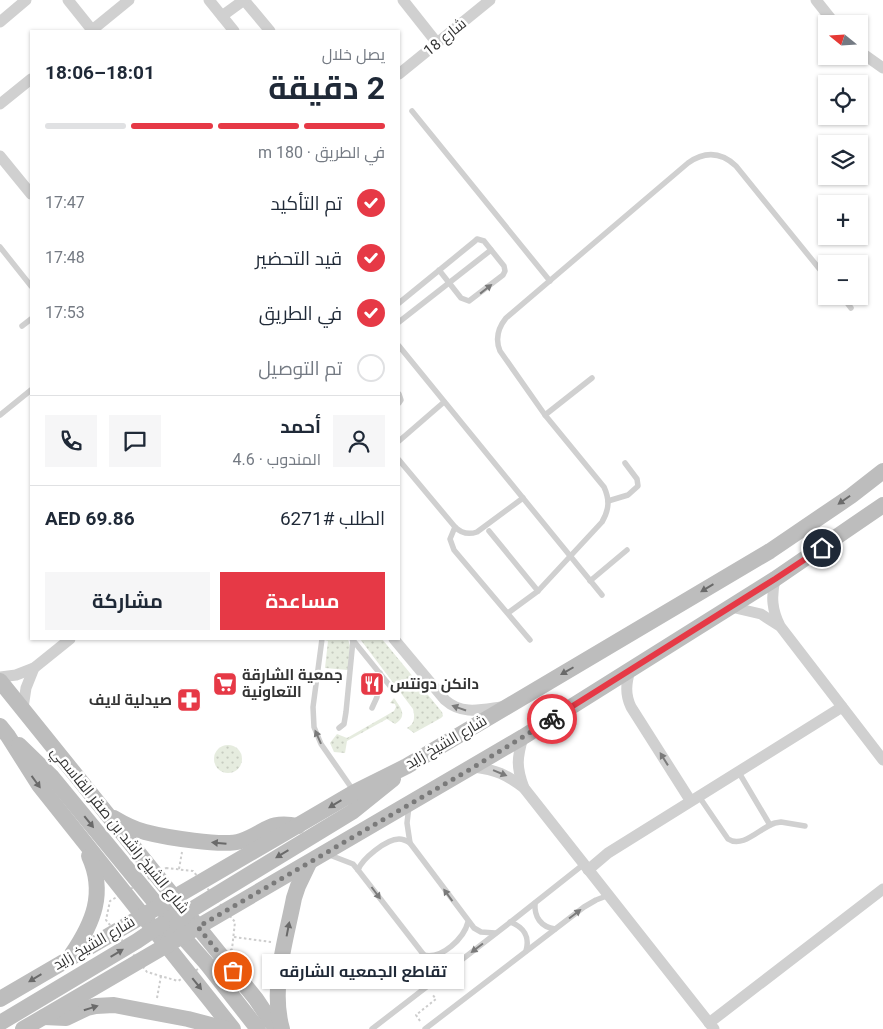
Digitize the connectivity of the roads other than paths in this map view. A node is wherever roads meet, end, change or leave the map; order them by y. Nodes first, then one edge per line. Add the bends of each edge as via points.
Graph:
1 (26, 0) edge
2 (68, 0) edge
3 (129, 0) edge
4 (244, 0) edge
5 (403, 0) edge
6 (490, 0) edge
7 (816, 0) edge
8 (210, 1) edge
9 (828, 15) edge
10 (222, 16) junction
11 (0, 22) edge
12 (90, 30) edge
13 (92, 30) edge
14 (233, 30) edge
15 (269, 30) edge
16 (437, 43) junction
17 (868, 57) edge
18 (883, 68) edge
19 (400, 73) edge
20 (30, 80) edge
21 (0, 104) edge
22 (412, 111) dead end
23 (0, 156) edge
24 (30, 193) edge
25 (0, 247) edge
26 (491, 250) junction
27 (818, 267) edge
28 (439, 270) junction
29 (550, 281) junction
30 (448, 282) junction
31 (30, 285) edge
32 (400, 302) edge
33 (849, 305) edge
34 (851, 308) dead end
35 (30, 320) edge
36 (400, 320) edge
37 (22, 326) dead end
38 (400, 347) edge
39 (592, 378) dead end
40 (30, 391) edge
41 (444, 402) junction
42 (0, 415) edge
43 (545, 416) junction
44 (400, 440) edge
45 (400, 461) edge
46 (625, 463) dead end
47 (883, 471) edge
48 (523, 498) junction
49 (608, 501) junction
50 (883, 505) edge
51 (455, 527) junction
52 (489, 531) dead end
53 (626, 550) dead end
54 (570, 556) junction
55 (775, 579) junction
56 (590, 581) junction
57 (538, 591) junction
58 (602, 595) dead end
59 (731, 607) junction
60 (508, 614) junction
61 (780, 626) junction
62 (69, 640) edge
63 (322, 640) edge
64 (353, 640) edge
65 (354, 640) edge
66 (395, 640) edge
67 (530, 640) dead end
68 (34, 668) junction
69 (630, 670) junction
70 (380, 673) junction
71 (0, 677) edge
72 (0, 681) edge
73 (390, 686) dead end
74 (507, 706) junction
75 (842, 707) junction
76 (23, 708) junction
77 (372, 708) dead end
78 (339, 728) dead end
79 (4, 731) edge
80 (524, 737) junction
81 (882, 755) edge
82 (407, 766) junction
83 (474, 767) junction
84 (738, 771) junction
85 (524, 788) junction
86 (355, 792) junction
87 (694, 798) junction
88 (410, 803) junction
89 (106, 813) junction
90 (770, 824) junction
91 (298, 826) junction
92 (805, 826) dead end
93 (82, 840) junction
94 (410, 843) junction
95 (325, 853) junction
96 (309, 863) junction
97 (586, 867) junction
98 (358, 870) junction
99 (883, 889) edge
100 (609, 895) junction
101 (174, 898) junction
102 (204, 901) junction
103 (535, 903) junction
104 (213, 918) junction
105 (135, 920) junction
106 (171, 922) junction
107 (468, 922) junction
108 (510, 922) junction
109 (198, 927) junction
110 (555, 929) junction
111 (497, 932) junction
112 (137, 941) junction
113 (166, 946) junction
114 (526, 951) junction
115 (423, 955) junction
116 (70, 957) junction
117 (429, 984) junction
118 (0, 999) edge
119 (44, 1016) junction
120 (0, 1023) edge
121 (711, 1026) edge
122 (23, 1029) edge
123 (226, 1029) edge
124 (233, 1029) edge
125 (258, 1029) edge
126 (276, 1029) edge
127 (282, 1029) edge
128 (372, 1029) edge
129 (426, 1029) edge

1 - 11 street
2 - 12 street
3 - 13 street
4 - 10 street
4 - 15 street
5 - 16 street
6 - 16 street, شارع 18
7 - 9 street
8 - 10 street
10 - 14 street
16 - 19 street, شارع 18
17 - 18 street
20 - 21 street
22 - 29 lane
23 - 24 street
25 - 31 lane
26 - 28 lane via 484,241 477,239
26 - 30 lane
30 -> 26 lane via 463,300 471,300 505,273 504,266
27 - 29 lane via 736,166 713,154 688,163
28 - 30 lane
28 - 32 lane
29 - 43 lane via 506,318 499,328 497,340 503,356
30 - 36 lane
33 - 34 lane
35 - 37 lane
38 - 41 lane
39 - 43 lane
40 - 42 lane
41 - 44 lane
41 - 48 lane
43 - 49 lane via 604,487
45 - 51 lane
46 - 49 lane via 637,479 638,486 628,495
47 -> 74 main road, شارع الشيخ زايد via 770,551
48 - 51 lane via 477,532 463,533
48 - 54 lane
49 - 54 lane via 602,522
50 - 55 main road
51 - 60 lane via 450,538 454,550
52 - 57 lane
53 - 56 lane
54 - 56 lane
54 - 57 lane
55 - 59 main road
55 - 61 street via 772,604
56 - 58 lane
57 - 60 lane
59 - 61 street via 761,614
59 - 69 main road
60 - 67 lane
61 - 75 street
62 - 68 street
86 -> 63 lane via 321,744 314,727 313,707
64 - 78 lane via 346,712 344,724
65 - 70 lane
74 -> 66 street via 473,711 455,708 441,696
68 - 71 street
68 - 76 street
69 - 80 main road
87 -> 69 street via 631,707 626,694
70 - 73 lane
70 - 77 lane
72 - 76 main road, شارع الشيخ راشد بن صقر القاسمي
74 - 82 main road, شارع الشيخ زايد
75 - 81 street
75 - 84 street
76 - 89 main road, شارع الشيخ راشد بن صقر القاسمي
79 -> 93 main road, شارع الشيخ راشد بن صقر القاسمي via 39,785
79 -> 106 main road via 52,776
80 - 83 main road
80 - 85 street via 518,763
82 - 86 main road, شارع الشيخ زايد
82 -> 102 main road via 352,812
83 -> 85 street via 500,772
83 - 88 main road
84 - 87 street
84 - 90 lane
85 - 97 street
86 -> 91 main road, شارع الشيخ زايد
87 - 90 lane via 730,841 742,841
87 - 97 street
88 - 94 lane via 407,823
88 - 95 main road
91 -> 89 main road via 276,824 242,841 225,843 148,833
89 - 101 main road, شارع الشيخ راشد بن صقر القاسمي
90 - 92 lane via 781,822
91 - 101 main road, شارع الشيخ زايد
93 - 105 main road, شارع الشيخ راشد بن صقر القاسمي
93 - 116 main road via 95,870 98,888 88,928
94 - 98 lane via 399,839 390,841 365,858
107 -> 94 lane
95 - 96 main road
95 - 98 lane via 352,864
96 - 104 main road
127 -> 96 main road via 277,994 285,944 294,898
97 - 100 street
97 - 103 lane
98 -> 115 lane
99 - 121 street
110 -> 100 lane via 590,903
100 - 121 street
101 - 106 main road, شارع الشيخ راشد بن صقر القاسمي
102 - 104 main road via 202,911 206,917
102 - 106 main road
103 - 108 lane
103 - 110 lane via 539,921
104 - 109 main road
105 - 106 main road, شارع الشيخ راشد بن صقر القاسمي
105 - 112 main road
105 - 116 main road, شارع الشيخ زايد
106 - 109 main road, شارع الشيخ راشد بن صقر القاسمي
106 - 112 main road
106 - 113 main road, شارع الشيخ راشد بن صقر القاسمي
106 - 125 main road
107 - 111 lane via 481,932
107 - 115 lane via 464,932 438,955
108 - 111 lane
108 - 114 lane via 525,933
109 - 126 main road, شارع الشيخ راشد بن صقر القاسمي
110 - 114 lane
111 -> 117 lane
120 -> 112 main road
113 - 119 main road
113 -> 124 main road, شارع الشيخ راشد بن صقر القاسمي
114 - 129 lane
115 - 117 lane via 429,965
116 -> 118 main road, شارع الشيخ زايد
117 - 128 lane
119 - 122 main road
119 -> 123 main road via 66,1018 87,1008 114,1005

